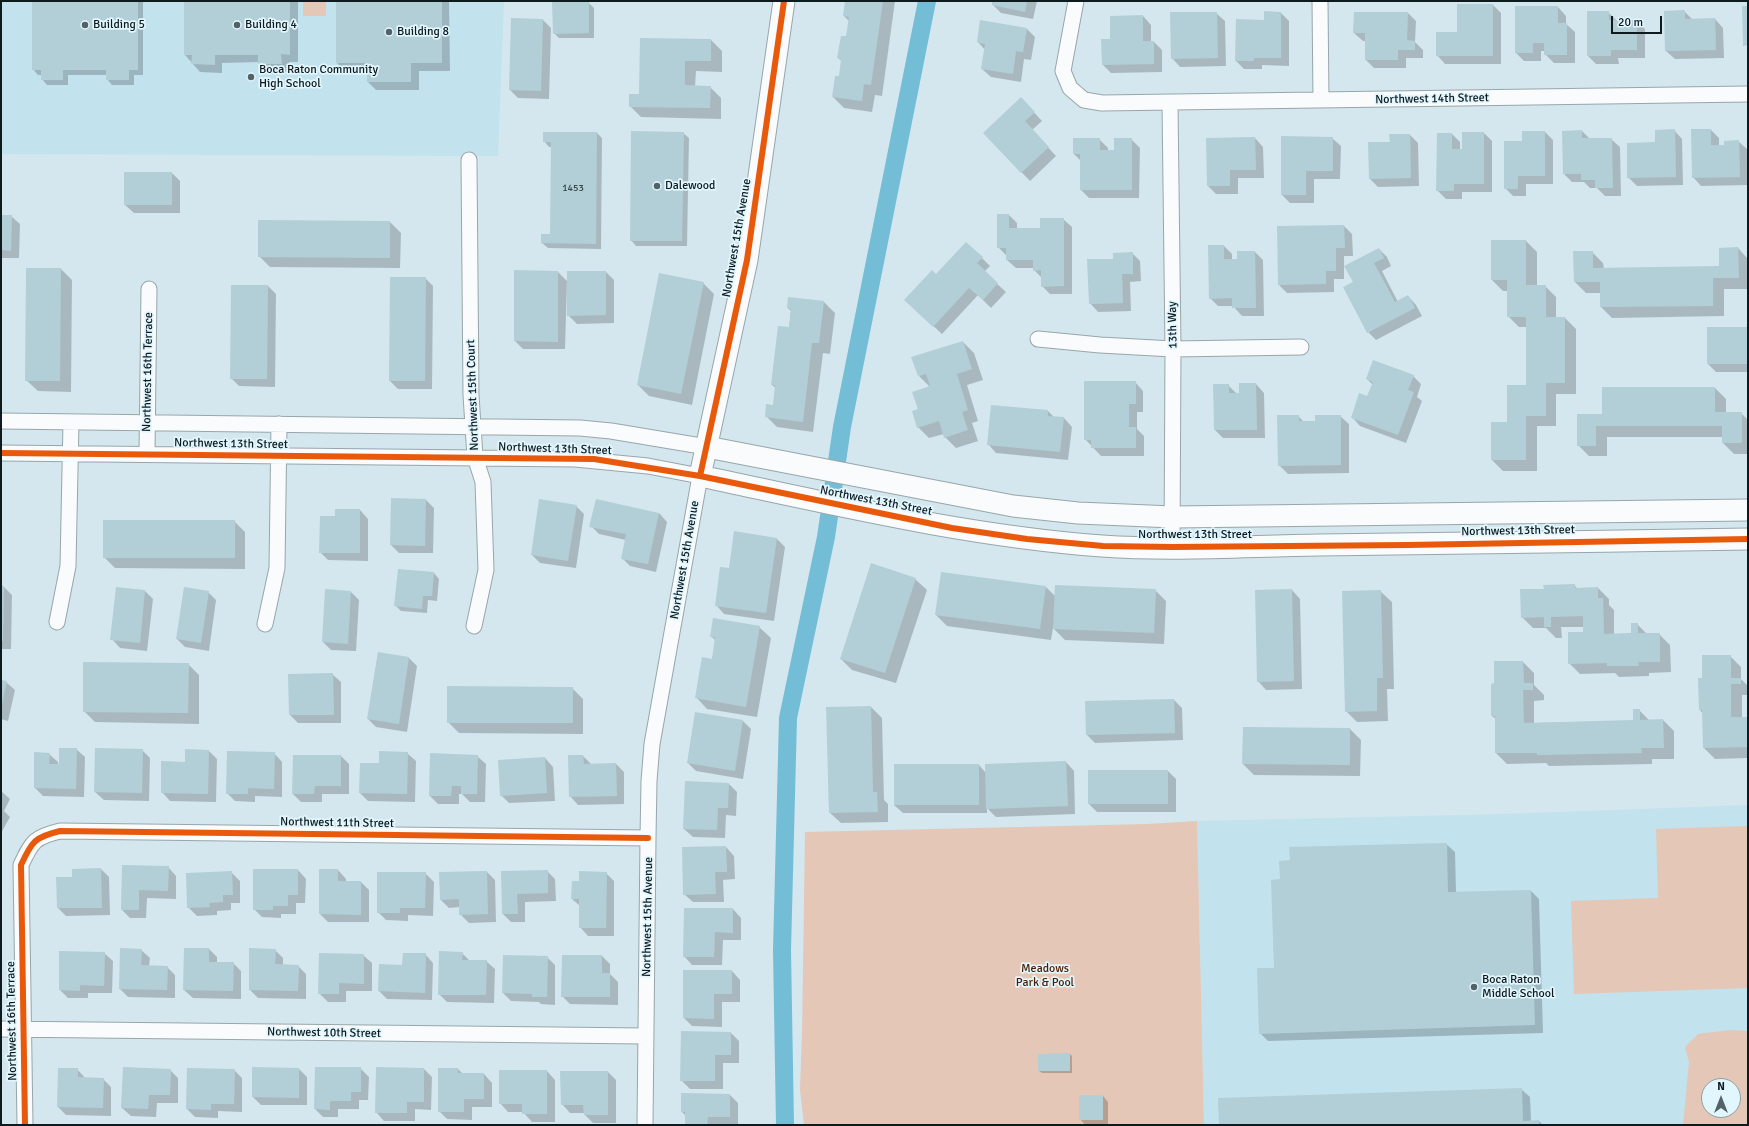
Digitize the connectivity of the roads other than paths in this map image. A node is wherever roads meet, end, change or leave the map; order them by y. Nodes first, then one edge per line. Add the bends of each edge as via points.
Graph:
1 (784, 1) edge
2 (1076, 1) edge
3 (1320, 1) edge
4 (1748, 94) edge
5 (1321, 100) junction
6 (1170, 103) junction
7 (469, 160) dead end
8 (149, 289) dead end
9 (1038, 339) dead end
10 (1301, 347) dead end
11 (1174, 348) junction
12 (1, 421) edge
13 (71, 422) junction
14 (147, 423) junction
15 (279, 424) junction
16 (473, 426) junction
17 (707, 446) junction
18 (1, 453) edge
19 (70, 454) junction
20 (147, 454) junction
21 (278, 456) junction
22 (475, 457) junction
23 (700, 476) junction
24 (1748, 510) edge
25 (1173, 517) junction
26 (1748, 539) edge
27 (1172, 547) junction
28 (57, 622) dead end
29 (266, 624) dead end
30 (474, 626) dead end
31 (648, 838) junction
32 (30, 847) joint
33 (1, 1029) edge
34 (23, 1029) junction
35 (646, 1036) junction
36 (25, 1125) edge
37 (646, 1125) edge

1 - 17 street, Northwest 15th Avenue via 747,260
2 - 6 street, Northwest 14th Street via 1063,71 1070,88 1084,100 1102,103
3 - 5 street
4 - 5 street, Northwest 14th Street
5 - 6 street, Northwest 14th Street
6 - 11 street, 13th Way
7 - 16 street, Northwest 15th Court
8 - 14 street, Northwest 16th Terrace
9 - 11 street
10 - 11 street
11 - 25 street, 13th Way
12 - 13 street, Northwest 13th Street
13 - 14 street, Northwest 13th Street
13 - 19 street
14 - 15 street, Northwest 13th Street
14 - 20 street, Northwest 16th Terrace
15 - 16 street, Northwest 13th Street
15 - 21 street
16 - 17 street, Northwest 13th Street via 611,430
16 - 22 street, Northwest 15th Court
17 - 23 street, Northwest 15th Avenue
17 - 25 street, Northwest 13th Street via 1013,506
18 - 19 street, Northwest 13th Street
19 - 20 street, Northwest 13th Street
19 - 28 street via 68,566
20 - 21 street, Northwest 13th Street
21 - 22 street, Northwest 13th Street
21 - 29 street via 277,568
22 - 23 street, Northwest 13th Street via 594,459
22 - 30 street, Northwest 15th Court via 483,482 486,570
23 - 27 street, Northwest 13th Street via 952,528 1027,539 1103,546
23 - 31 street, Northwest 15th Avenue via 652,744
24 - 25 street, Northwest 13th Street
25 - 27 street, 13th Way
26 - 27 street, Northwest 13th Street
31 - 32 street, Northwest 11th Street via 60,832 42,836
31 - 35 street, Northwest 15th Avenue
32 - 34 street, Northwest 16th Terrace via 21,865
33 - 34 street, Northwest 10th Street
34 - 35 street, Northwest 10th Street
34 - 36 street, Northwest 16th Terrace
35 - 37 street, Northwest 15th Avenue

